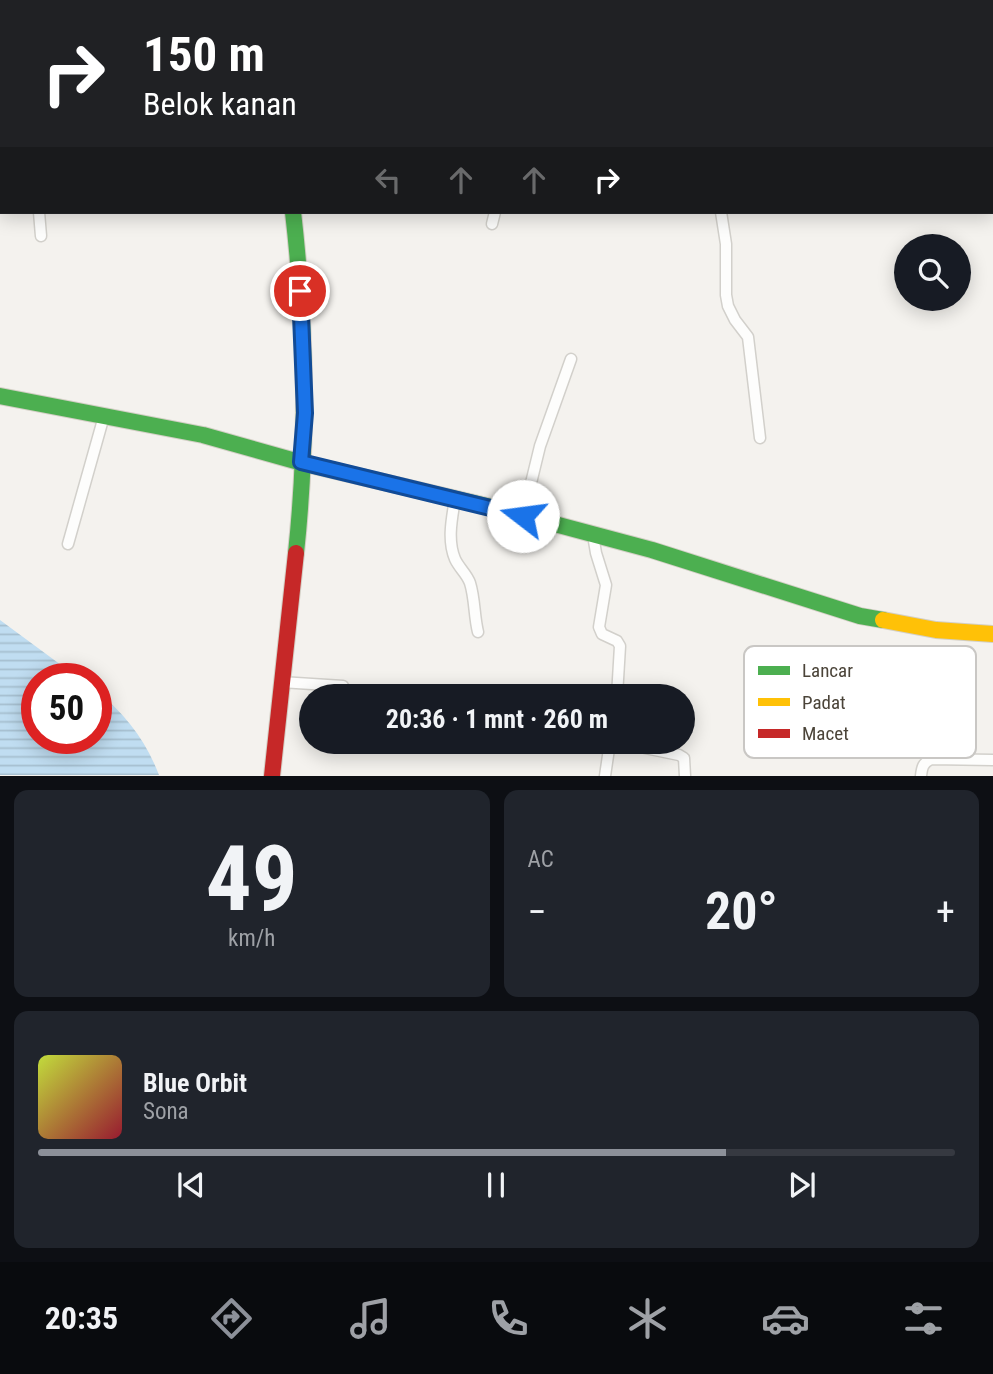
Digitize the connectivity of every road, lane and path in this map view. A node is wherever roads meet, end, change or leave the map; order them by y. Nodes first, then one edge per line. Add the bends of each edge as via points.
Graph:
1 (39, 214) edge
2 (293, 214) edge
3 (494, 214) edge
4 (721, 214) edge
5 (492, 224) dead end
6 (41, 236) dead end
7 (571, 359) dead end
8 (0, 396) edge
9 (104, 415) junction
10 (760, 438) dead end
11 (301, 462) junction
12 (456, 499) junction
13 (523, 516) junction
14 (593, 535) junction
15 (68, 544) dead end
16 (478, 632) dead end
17 (993, 634) edge
18 (281, 682) junction
19 (312, 684) edge
20 (618, 684) edge
21 (608, 754) edge
22 (674, 754) edge
23 (993, 760) edge
24 (272, 775) edge
25 (605, 775) edge
26 (685, 775) edge
27 (921, 775) edge

1 - 6 street
2 - 11 main road via 303,343
3 - 5 street
4 - 10 street via 726,295 735,320 748,337
7 - 13 street via 540,446
8 - 9 main road
9 - 11 main road via 203,435
9 - 15 street
11 - 12 main road
11 - 18 main road
12 - 13 main road
12 - 16 street via 451,544 469,581
13 - 14 main road
14 - 17 main road via 860,616 936,630
14 - 20 street via 606,585 599,627 620,646
18 - 19 street
18 - 24 main road
21 - 25 street
22 - 26 street via 684,758
23 - 27 street via 940,758 925,762

